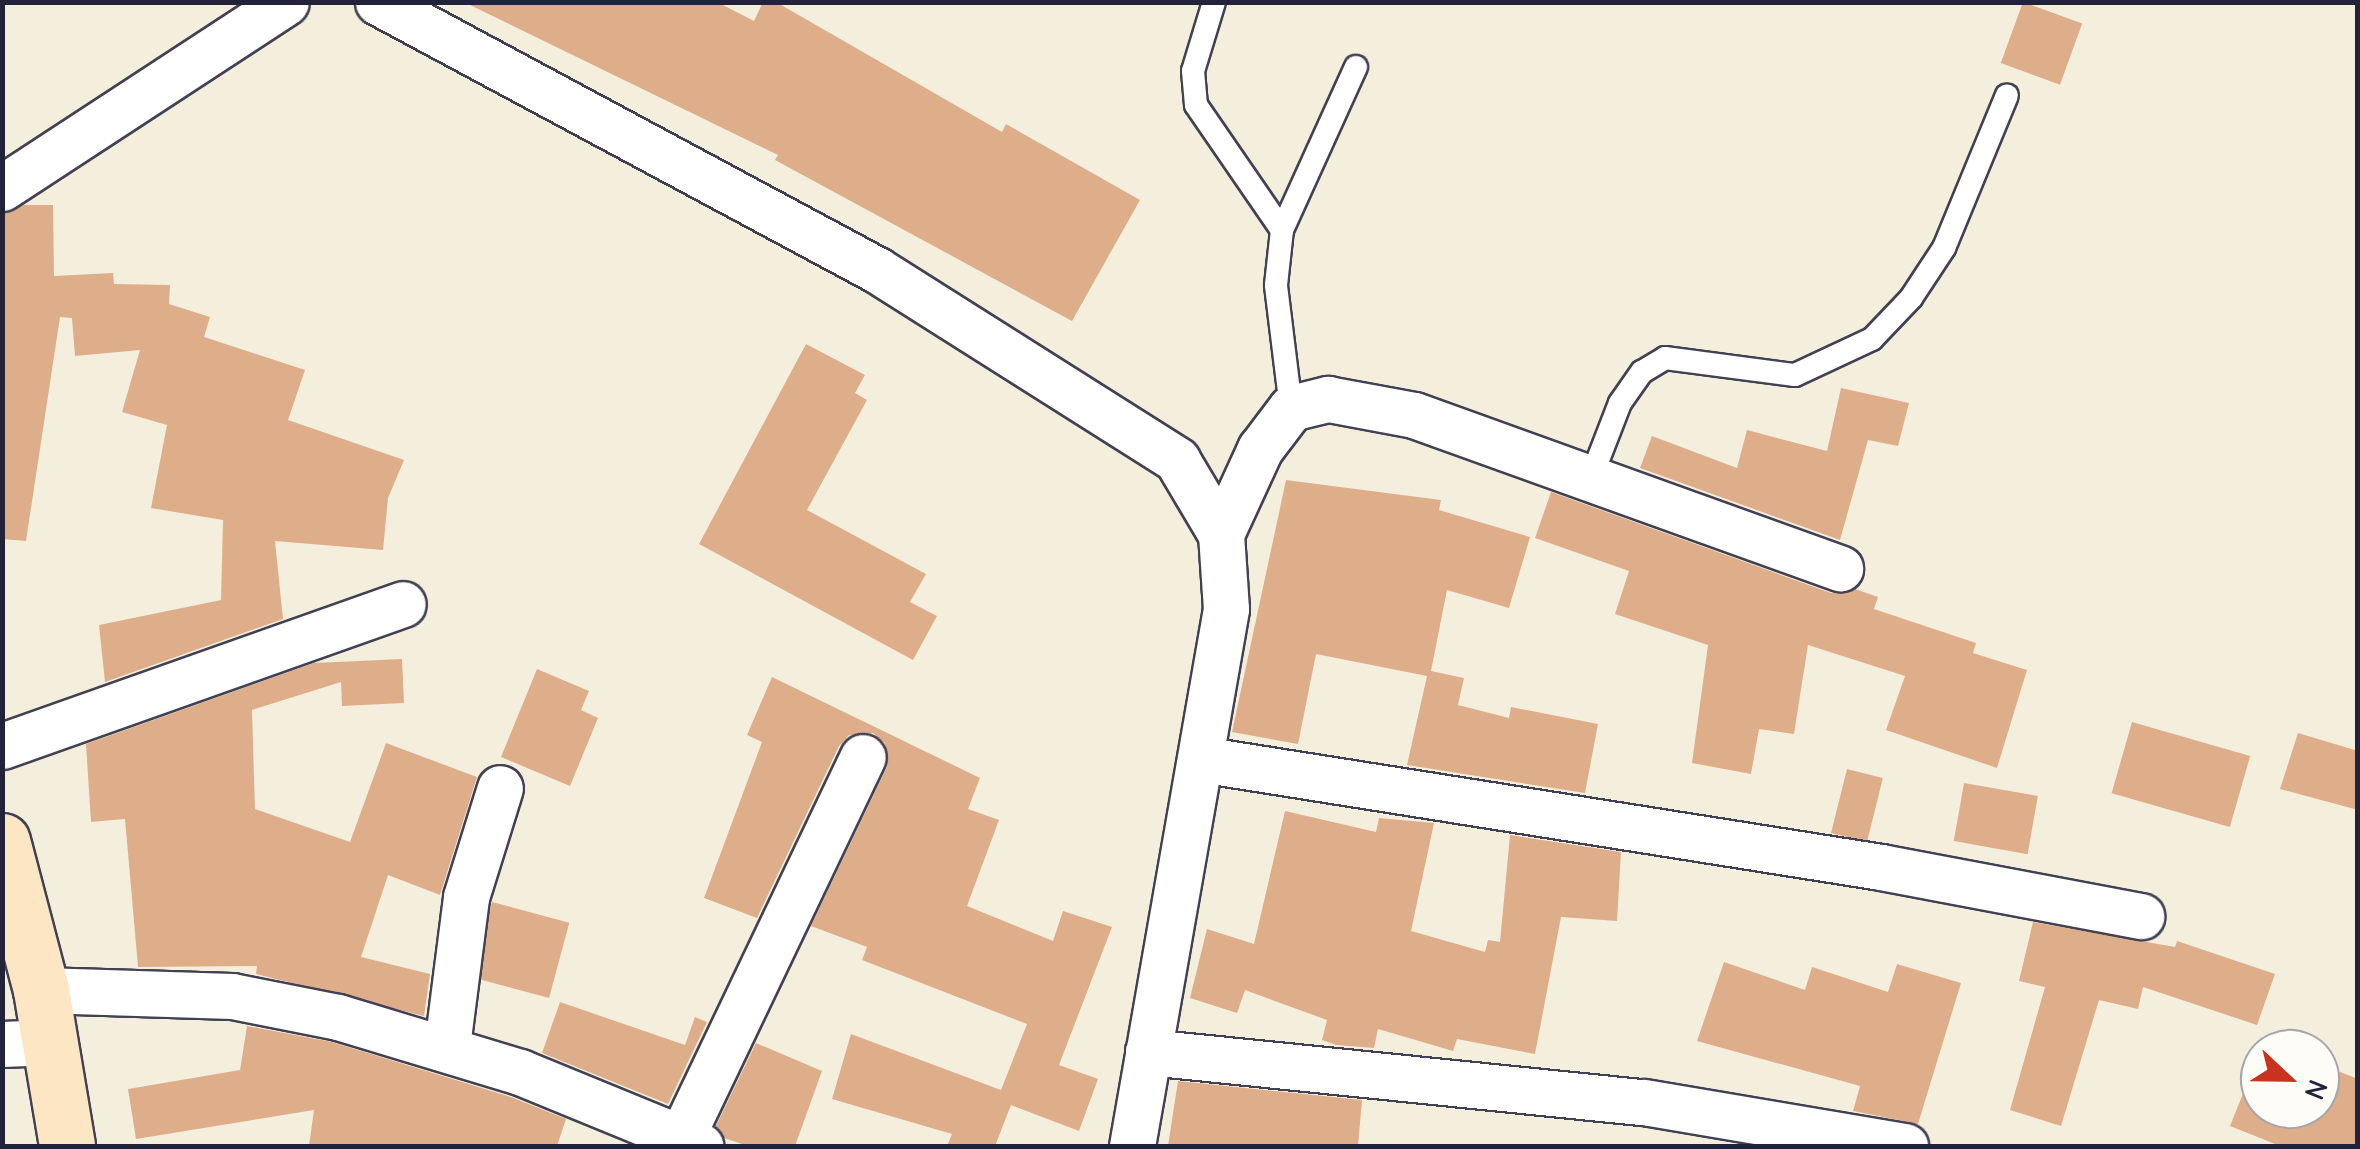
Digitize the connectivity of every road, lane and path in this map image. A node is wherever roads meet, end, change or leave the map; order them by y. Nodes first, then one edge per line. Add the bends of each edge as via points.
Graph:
1 (286, 2) edge
2 (378, 2) edge
3 (1214, 2) edge
4 (1356, 67) dead end
5 (2007, 95) dead end
6 (2, 188) edge
7 (1282, 230) junction
8 (1290, 408) junction
9 (1589, 483) junction
10 (1221, 534) junction
11 (1840, 568) dead end
12 (403, 604) dead end
13 (2, 746) edge
14 (864, 757) dead end
15 (1200, 759) junction
16 (500, 788) dead end
17 (2, 841) edge
18 (2140, 916) dead end
19 (32, 1025) edge
20 (446, 1046) junction
21 (1148, 1052) junction
22 (690, 1142) edge
23 (68, 1146) edge
24 (1132, 1146) edge
25 (1905, 1146) edge

1 - 6 street
2 - 10 street via 876,270 1111,414 1176,460
3 - 7 lane via 1194,70 1196,105
4 - 7 lane
5 - 9 lane via 1944,248 1912,298 1872,339 1794,375 1666,358 1642,372 1620,402
7 - 8 lane via 1276,285
8 - 9 street via 1328,399 1414,416
8 - 10 street via 1260,449
9 - 11 street
10 - 15 street via 1226,609
12 - 13 street
14 - 22 street
15 - 18 street via 1881,867
15 - 21 street
16 - 20 street via 466,897
17 - 19 street
19 - 20 street via 232,996
19 - 23 street
20 - 22 street
21 - 24 street
21 - 25 street via 1644,1102

